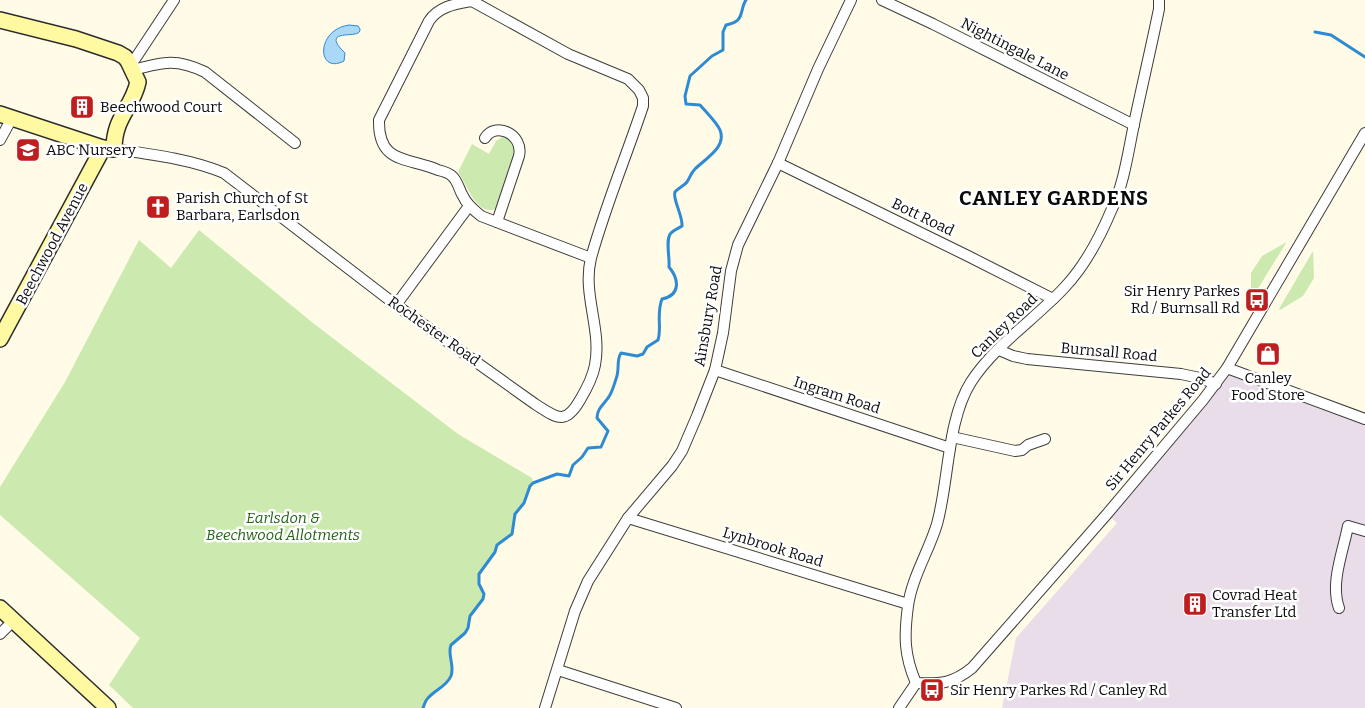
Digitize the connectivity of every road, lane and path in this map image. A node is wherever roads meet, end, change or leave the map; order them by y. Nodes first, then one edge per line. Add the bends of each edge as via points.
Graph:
1 (174, 0) edge
2 (851, 0) edge
3 (882, 0) edge
4 (1159, 0) edge
5 (5, 22) edge
6 (132, 68) junction
7 (6, 116) edge
8 (1134, 125) junction
9 (1365, 133) edge
10 (485, 138) dead end
11 (0, 140) edge
12 (295, 143) dead end
13 (109, 149) junction
14 (778, 163) junction
15 (469, 206) junction
16 (497, 222) junction
17 (591, 258) junction
18 (1053, 299) junction
19 (396, 305) junction
20 (0, 339) edge
21 (999, 350) junction
22 (1227, 368) junction
23 (715, 370) junction
24 (1216, 384) junction
25 (1365, 419) edge
26 (952, 437) junction
27 (1046, 439) dead end
28 (950, 448) junction
29 (628, 518) junction
30 (1365, 530) edge
31 (908, 604) junction
32 (0, 608) edge
33 (1340, 608) dead end
34 (13, 621) junction
35 (0, 634) edge
36 (558, 670) junction
37 (916, 683) junction
38 (108, 708) edge
39 (546, 708) edge
40 (676, 708) edge
41 (899, 708) edge

1 - 6 street
2 - 14 street, Ainsbury Road
3 - 8 street, Nightingale Lane
4 - 8 street, Canley Road
5 - 6 street
6 - 12 street via 167,62 190,64 205,72
6 - 13 street, Beechwood Avenue via 138,82
7 - 11 street
7 - 13 street, Rochester Road
8 - 18 street, Canley Road via 1126,167 1112,210 1091,250
9 - 22 street, Sir Henry Parkes Road
10 - 16 street via 493,130 502,131 514,137 520,145 520,156
13 - 19 street, Rochester Road via 190,163 224,173
13 - 20 street, Beechwood Avenue
14 - 18 street, Bott Road
14 - 23 street, Ainsbury Road via 734,257
15 - 16 street via 481,216
15 - 17 street, Rochester Road via 451,175 389,154 380,135 379,120 434,13 472,1 568,54 628,79 643,98
15 - 19 street
16 - 17 street
17 - 19 street, Rochester Road via 589,282 595,365 582,396 568,417 551,414 535,404
18 - 21 street, Canley Road
21 - 24 street, Burnsall Road via 1027,359 1181,374
21 - 26 street, Canley Road via 970,383
22 - 24 street, Sir Henry Parkes Road
22 - 25 street
23 - 28 street, Ingram Road
23 - 29 street, Ainsbury Road via 682,451
24 - 37 street, Sir Henry Parkes Road via 972,668 960,678 944,684
26 - 27 street via 1015,451
26 - 28 street, Canley Road
28 - 31 street, Canley Road via 942,504
29 - 31 street, Lynbrook Road
29 - 36 street, Ainsbury Road via 588,580 575,611
30 - 33 street via 1348,526 1336,584
31 - 37 street, Canley Road via 906,652
32 - 34 street
34 - 35 street
34 - 38 street
36 - 39 street, Ainsbury Road
36 - 40 street
37 - 41 street

